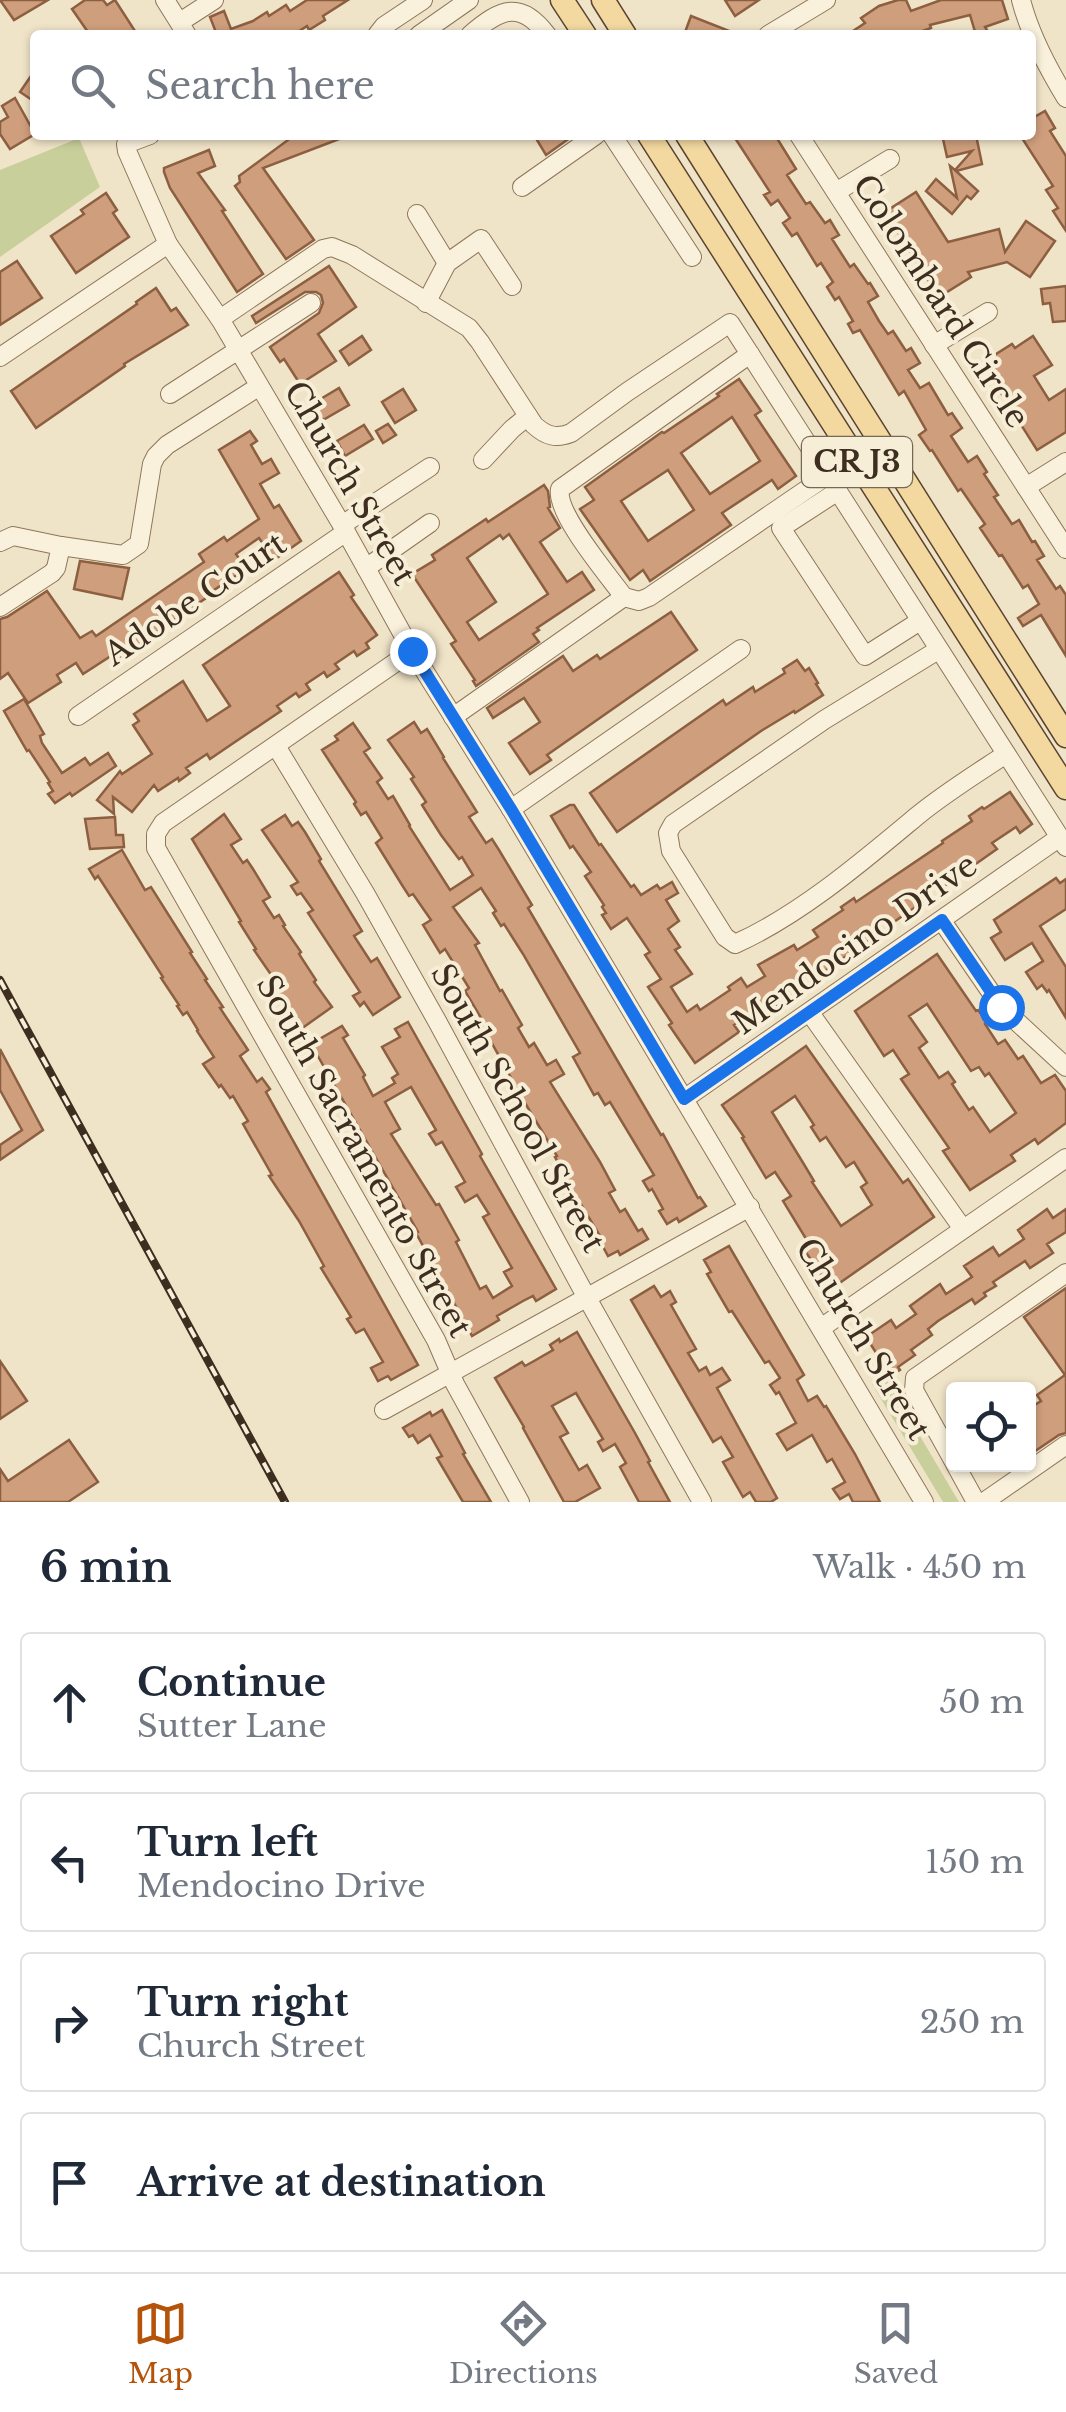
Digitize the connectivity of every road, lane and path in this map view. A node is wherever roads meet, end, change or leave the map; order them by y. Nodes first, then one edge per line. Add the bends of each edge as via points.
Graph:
1 (166, 0) edge
2 (214, 0) edge
3 (423, 0) edge
4 (469, 0) edge
5 (562, 0) edge
6 (603, 0) edge
7 (826, 0) edge
8 (1021, 0) edge
9 (183, 28) edge
10 (381, 30) edge
11 (426, 30) edge
12 (477, 30) edge
13 (545, 30) edge
14 (582, 30) edge
15 (622, 30) edge
16 (776, 30) edge
17 (1031, 30) edge
18 (1036, 44) edge
19 (1065, 92) edge
20 (137, 140) edge
21 (589, 140) edge
22 (615, 140) edge
23 (652, 140) edge
24 (690, 140) edge
25 (801, 140) edge
26 (890, 159) dead end
27 (522, 187) dead end
28 (836, 192) junction
29 (417, 214) dead end
30 (168, 244) junction
31 (692, 257) dead end
32 (447, 263) junction
33 (512, 286) dead end
34 (426, 302) junction
35 (311, 303) dead end
36 (988, 312) dead end
37 (220, 319) junction
38 (934, 344) junction
39 (238, 350) junction
40 (750, 354) junction
41 (0, 357) edge
42 (258, 387) junction
43 (170, 394) dead end
44 (528, 416) junction
45 (482, 460) dead end
46 (1066, 462) edge
47 (430, 466) dead end
48 (833, 483) junction
49 (1026, 486) junction
50 (430, 523) dead end
51 (344, 528) junction
52 (0, 542) edge
53 (62, 546) junction
54 (1066, 549) edge
55 (366, 568) junction
56 (624, 597) junction
57 (0, 607) edge
58 (920, 621) junction
59 (741, 649) dead end
60 (938, 650) junction
61 (412, 651) junction
62 (78, 716) dead end
63 (453, 718) junction
64 (1066, 736) edge
65 (276, 746) junction
66 (1006, 754) junction
67 (1066, 788) edge
68 (511, 809) junction
69 (1063, 842) edge
70 (942, 920) junction
71 (810, 1013) junction
72 (1066, 1067) edge
73 (684, 1099) junction
74 (1066, 1158) edge
75 (750, 1207) junction
76 (964, 1229) junction
77 (1066, 1273) edge
78 (587, 1298) junction
79 (820, 1328) junction
80 (450, 1373) junction
81 (384, 1410) dead end
82 (1066, 1445) edge
83 (946, 1448) edge
84 (959, 1472) edge
85 (520, 1502) edge
86 (702, 1502) edge
87 (924, 1502) edge
88 (976, 1502) edge
89 (984, 1502) edge

1 - 9 street
2 - 9 street
3 - 10 street
4 - 11 street
5 - 14 main road
6 - 15 main road
7 - 16 street
8 - 17 street
12 - 13 street via 517,8
18 - 19 street
20 - 30 street, Church Street via 126,144 127,152
21 - 27 street
22 - 31 street
23 - 67 main road, CR J3
24 - 64 main road, CR J3
25 - 28 street, Colombard Circle
26 - 28 street
28 - 38 street, Colombard Circle
29 - 32 street
30 - 37 street, Church Street
30 - 41 street
32 - 33 street via 482,239
32 - 34 street
34 - 37 street via 332,248
34 - 44 street via 469,328
35 - 39 street
36 - 38 street
37 - 39 street, Church Street
38 - 49 street, Colombard Circle
39 - 42 street, Church Street
39 - 43 street
40 - 44 street via 730,323 561,438 544,434
40 - 48 street
40 - 56 street via 560,489 568,520
42 - 51 street, Church Street
42 - 53 street via 156,456 139,544 132,551
44 - 45 street
46 - 49 street
47 - 51 street, Adobe Court
48 - 56 street via 802,492 648,597
48 - 58 street
48 - 58 street via 781,528 865,656
49 - 54 street, Colombard Circle
50 - 55 street
51 - 55 street, Church Street
51 - 62 street, Adobe Court
52 - 53 street via 13,536
53 - 57 street via 52,573
55 - 61 street, Church Street
56 - 63 street
58 - 60 street
59 - 68 street
60 - 66 street
60 - 66 street via 673,824 671,851 725,938 735,944 795,908
61 - 63 street, Church Street
61 - 65 street
63 - 68 street, Church Street
65 - 78 street, South School Street via 438,1021
65 - 80 street, South Sacramento Street via 163,823 155,840
66 - 69 street
68 - 73 street, Church Street
69 - 70 street, Mendocino Drive
70 - 71 street, Mendocino Drive
70 - 72 street via 1001,1007
71 - 73 street, Mendocino Drive
71 - 76 street
73 - 75 street, Church Street
74 - 76 street
75 - 78 street
75 - 79 street, Church Street
76 - 79 street
77 - 83 street via 915,1378 914,1390
78 - 80 street
78 - 86 street, South School Street
79 - 87 street, Church Street
80 - 81 street
80 - 85 street, South Sacramento Street
82 - 89 street
84 - 88 street

